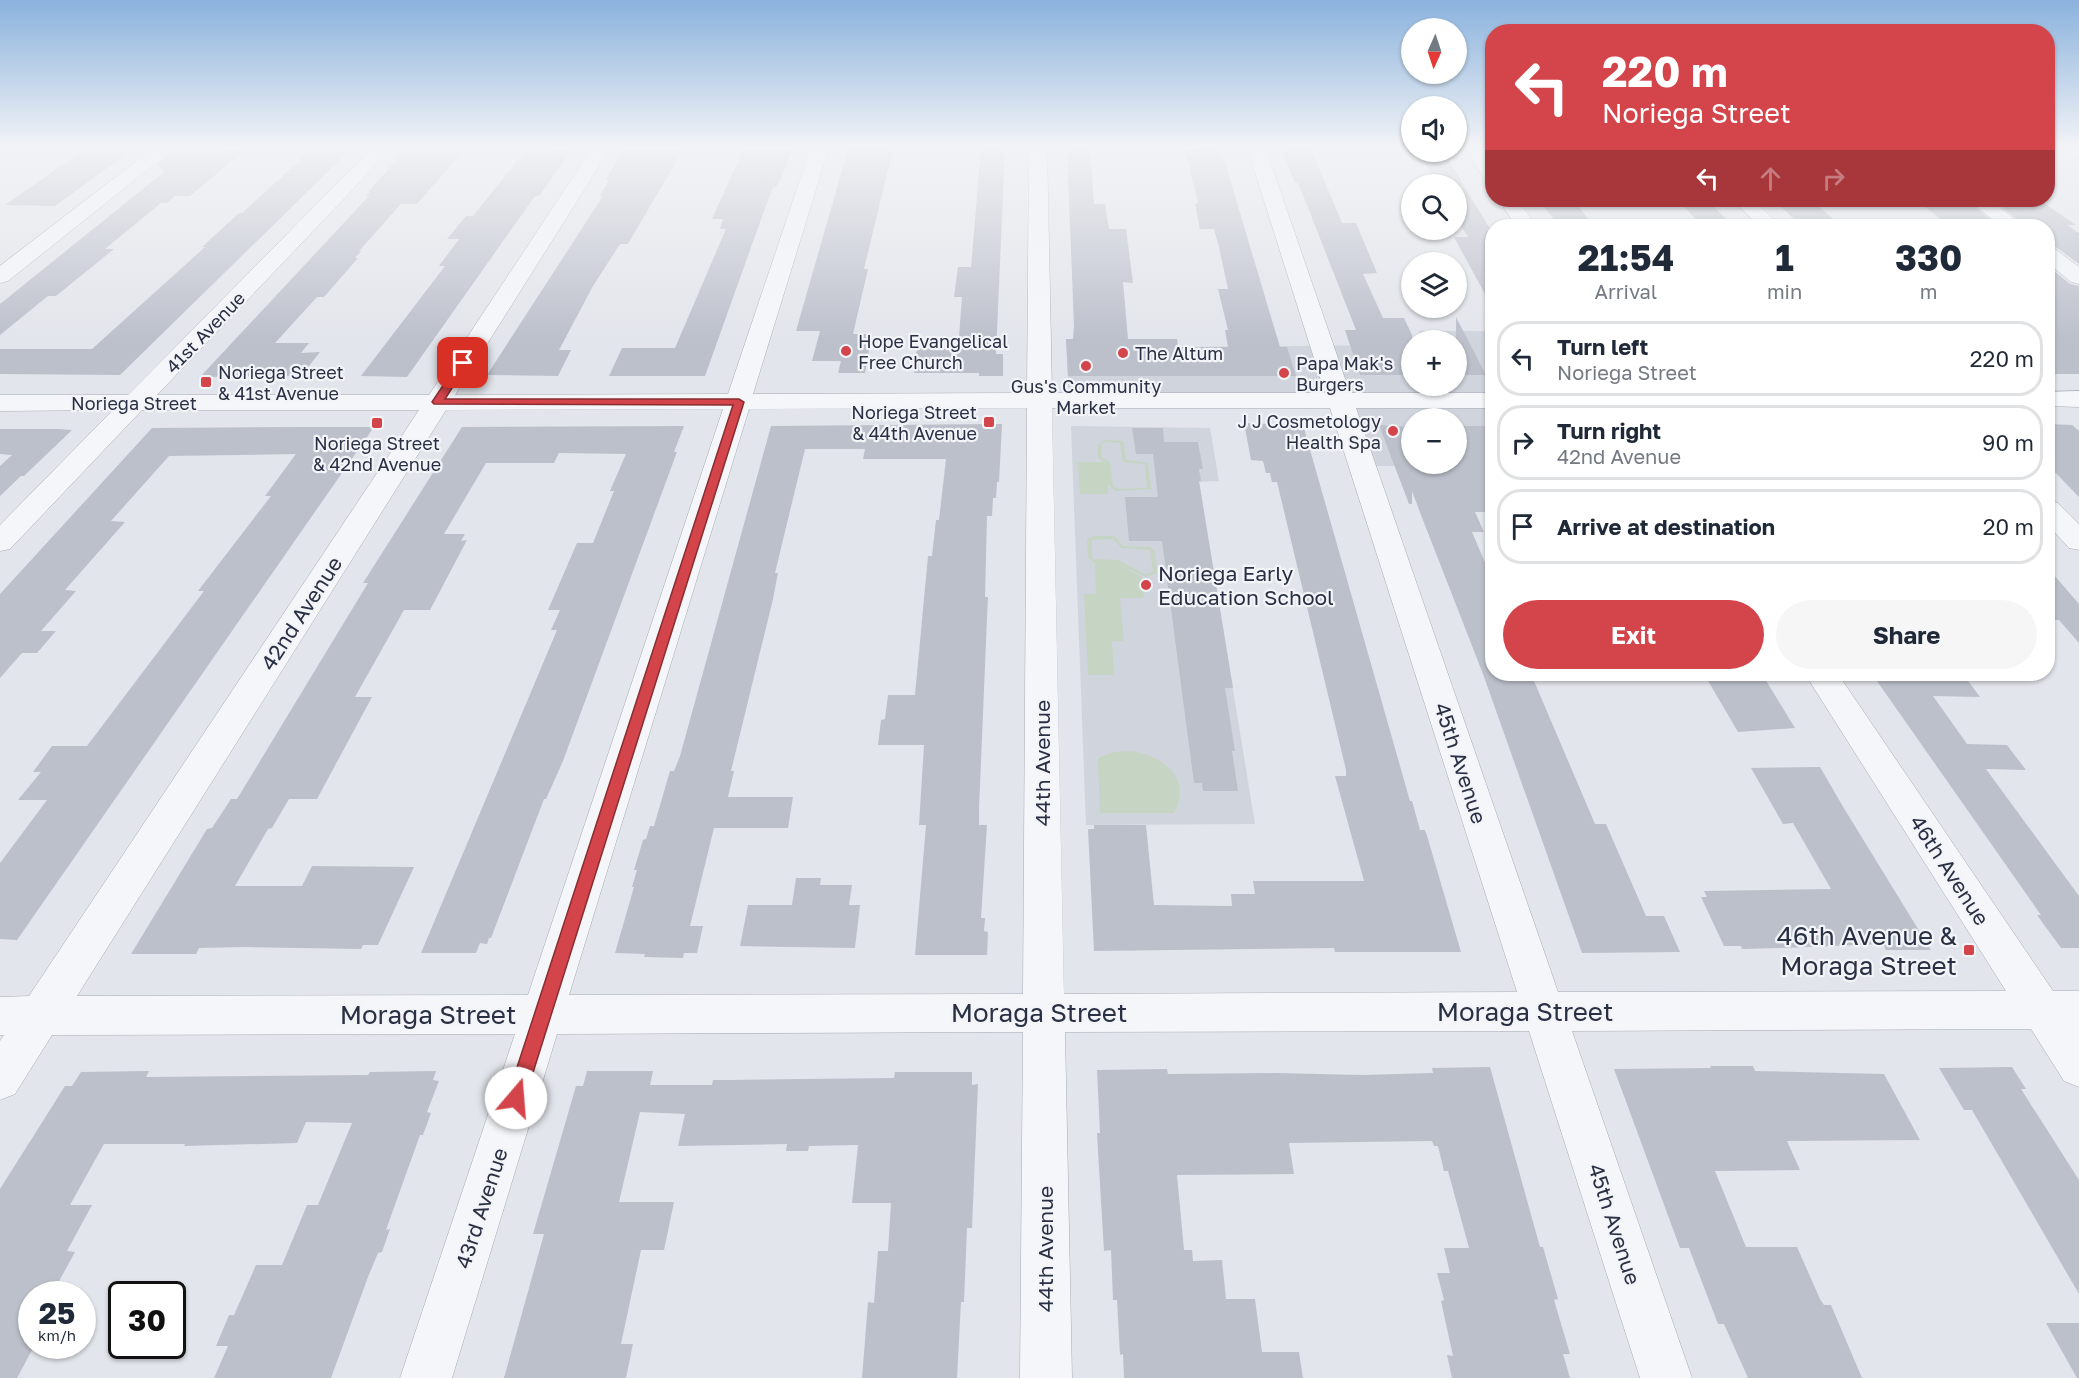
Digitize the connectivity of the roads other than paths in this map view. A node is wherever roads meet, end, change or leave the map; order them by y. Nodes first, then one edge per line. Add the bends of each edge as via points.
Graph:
1 (84, 211) edge
2 (322, 211) edge
3 (561, 211) edge
4 (800, 211) edge
5 (1039, 211) edge
6 (1278, 211) edge
7 (2055, 258) edge
8 (0, 276) edge
9 (2079, 276) edge
10 (2055, 399) edge
11 (2079, 399) edge
12 (1341, 400) junction
13 (1485, 400) edge
14 (1040, 401) junction
15 (438, 402) junction
16 (739, 402) junction
17 (0, 403) edge
18 (136, 403) junction
19 (2055, 516) edge
20 (2079, 541) edge
21 (0, 542) edge
22 (1826, 681) edge
23 (2061, 1010) edge
24 (1544, 1011) junction
25 (1044, 1012) junction
26 (543, 1014) junction
27 (41, 1015) junction
28 (0, 1016) edge
29 (2079, 1066) edge
30 (0, 1079) edge
31 (426, 1378) edge
32 (1046, 1378) edge
33 (1666, 1378) edge

1 - 8 street
2 - 18 street, 41st Avenue
3 - 15 street, 42nd Avenue
4 - 16 street, 43rd Avenue
5 - 14 street, 44th Avenue
6 - 12 street, 45th Avenue
7 - 9 street
10 - 11 street
12 - 13 street, Noriega Street
12 - 14 street, Noriega Street
12 - 24 street, 45th Avenue
14 - 16 street, Noriega Street
14 - 25 street, 44th Avenue
15 - 16 street, Noriega Street
15 - 18 street, Noriega Street
15 - 27 street, 42nd Avenue
16 - 26 street, 43rd Avenue
17 - 18 street, Noriega Street
18 - 21 street, 41st Avenue
19 - 20 street
22 - 23 street, 46th Avenue
23 - 24 street, Moraga Street
23 - 29 street, 46th Avenue
24 - 25 street, Moraga Street
24 - 33 street, 45th Avenue
25 - 26 street, Moraga Street
25 - 32 street, 44th Avenue
26 - 27 street, Moraga Street
26 - 31 street, 43rd Avenue
27 - 28 street, Moraga Street
27 - 30 street, 42nd Avenue

